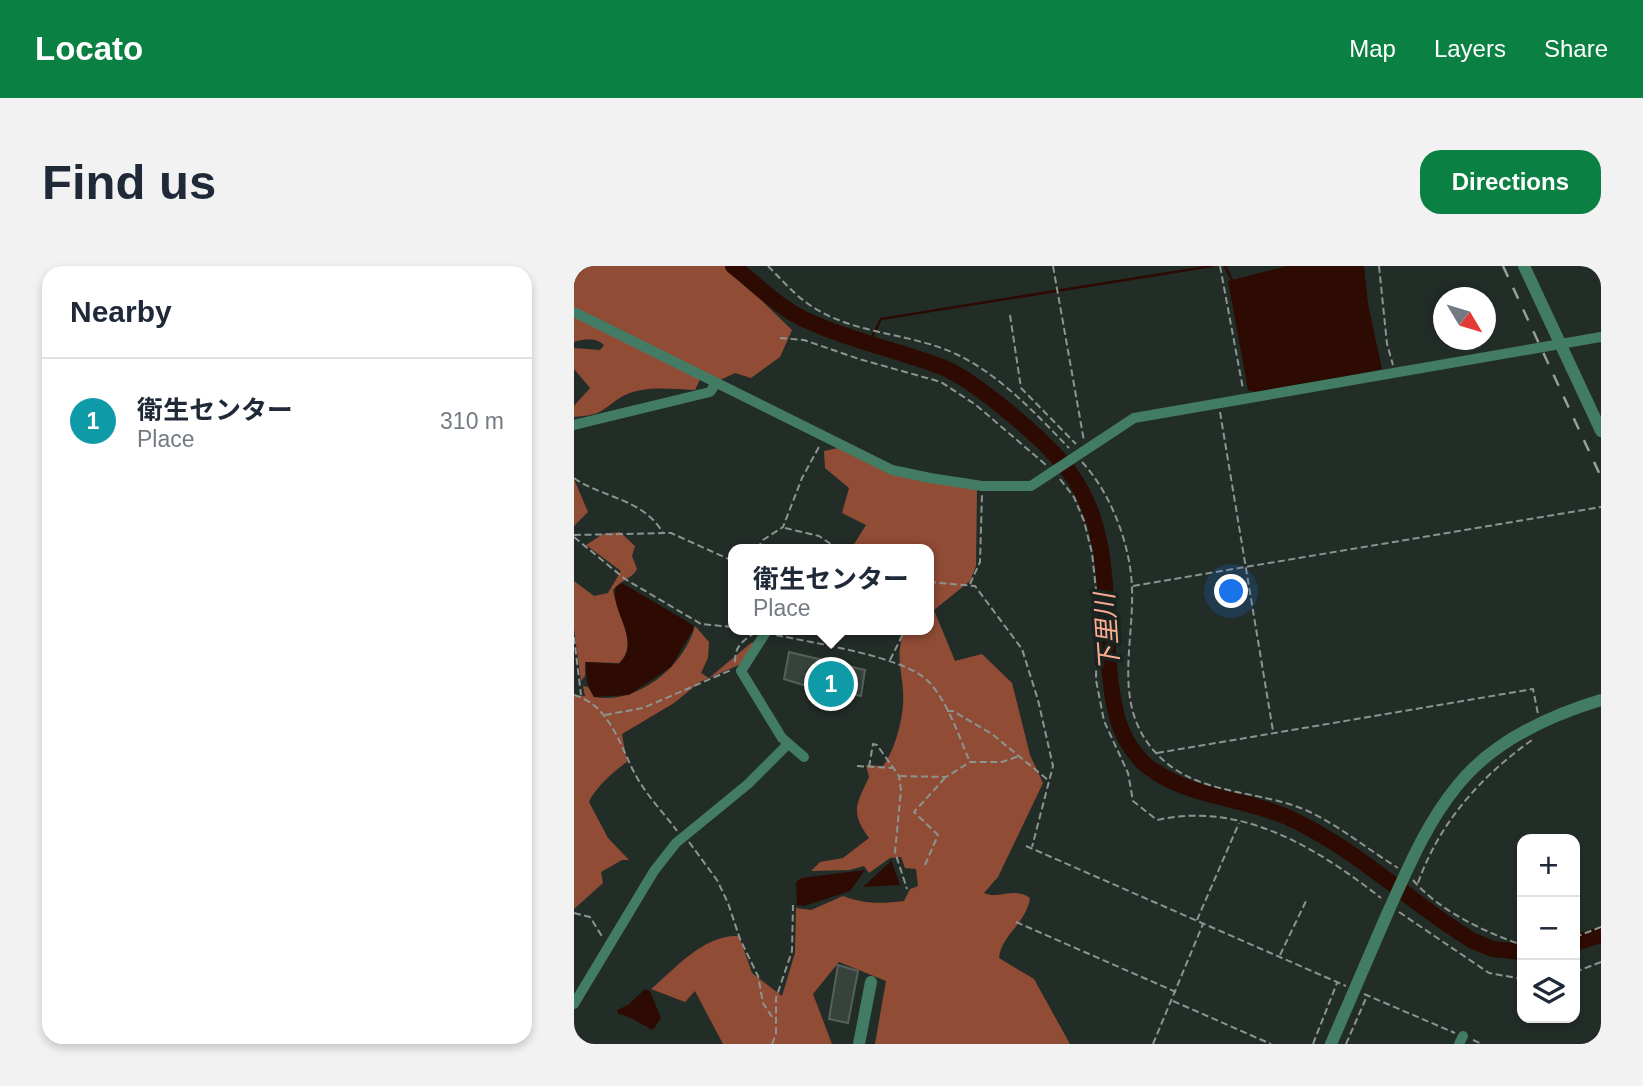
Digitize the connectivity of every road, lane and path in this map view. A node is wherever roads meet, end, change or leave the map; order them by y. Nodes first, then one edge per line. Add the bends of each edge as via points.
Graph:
1 (768, 266) edge
2 (1053, 266) edge
3 (1220, 266) edge
4 (1379, 266) edge
5 (1524, 266) edge
6 (574, 312) edge
7 (1010, 315) dead end
8 (1601, 337) edge
9 (780, 338) dead end
10 (1560, 344) junction
11 (1395, 372) junction
12 (716, 383) junction
13 (1245, 399) junction
14 (1218, 404) junction
15 (574, 425) edge
16 (1601, 431) edge
17 (824, 436) junction
18 (1080, 453) junction
19 (1055, 472) junction
20 (574, 478) edge
21 (982, 486) junction
22 (1601, 507) edge
23 (783, 527) junction
24 (663, 533) junction
25 (574, 536) edge
26 (761, 544) edge
27 (831, 544) edge
28 (728, 558) edge
29 (1245, 568) junction
30 (934, 582) edge
31 (971, 584) junction
32 (1132, 586) junction
33 (728, 627) edge
34 (750, 635) edge
35 (764, 635) edge
36 (778, 635) edge
37 (903, 635) edge
38 (574, 637) edge
39 (890, 662) junction
40 (574, 695) edge
41 (581, 697) junction
42 (1601, 700) edge
43 (947, 711) junction
44 (604, 715) junction
45 (1540, 723) junction
46 (1273, 732) junction
47 (1537, 737) dead end
48 (787, 745) junction
49 (1156, 753) junction
50 (1019, 756) junction
51 (804, 757) dead end
52 (970, 762) junction
53 (857, 766) dead end
54 (869, 767) junction
55 (893, 768) junction
56 (899, 776) junction
57 (945, 777) junction
58 (1049, 781) junction
59 (1240, 822) junction
60 (683, 837) junction
61 (1026, 846) dead end
62 (1032, 848) junction
63 (925, 865) dead end
64 (1404, 875) junction
65 (1417, 885) junction
66 (908, 889) dead end
67 (1307, 899) dead end
68 (793, 905) dead end
69 (1392, 905) junction
70 (574, 913) edge
71 (1197, 920) junction
72 (1016, 922) dead end
73 (1204, 923) junction
74 (1601, 928) edge
75 (1580, 935) edge
76 (1517, 943) edge
77 (610, 946) junction
78 (1279, 956) junction
79 (1601, 962) edge
80 (1580, 970) edge
81 (1517, 978) edge
82 (871, 982) dead end
83 (1338, 982) junction
84 (1354, 990) junction
85 (1176, 992) junction
86 (1368, 995) junction
87 (1172, 1000) junction
88 (574, 1004) edge
89 (774, 1020) junction
90 (1461, 1040) edge
91 (772, 1044) edge
92 (859, 1044) edge
93 (1153, 1044) edge
94 (1271, 1044) edge
95 (1313, 1044) edge
96 (1331, 1044) edge
97 (1346, 1044) edge
98 (1482, 1044) edge

1 - 18 path via 817,310 845,323 942,349 980,369
2 - 18 path
3 - 13 path
4 - 11 path via 1387,344
5 - 10 street
6 - 12 street
7 - 18 path via 1021,388
8 - 10 street
9 - 19 path via 804,340 941,382 976,405
10 - 11 street
10 - 16 street
11 - 13 street
12 - 15 street via 710,392
12 - 17 street
13 - 14 street
14 - 18 street via 1134,418
14 - 29 path
17 - 21 street via 892,470
17 - 23 path
18 - 19 street
18 - 32 path via 1116,514
19 - 21 street via 1031,486
19 - 59 path via 1074,498 1089,542 1097,599 1096,680 1104,720 1128,773 1133,801 1157,820 1185,813
20 - 24 path via 625,499
21 - 31 path via 980,562
22 - 29 path
23 - 26 path
23 - 27 path via 819,536
24 - 25 path
24 - 28 path via 688,538
25 - 33 path via 625,579 701,624
29 - 32 path
29 - 46 path
30 - 31 path
31 - 58 path via 1022,649 1053,766
32 - 49 path via 1130,707
34 - 44 path via 736,650 738,667 643,708
35 - 48 street via 741,671
36 - 39 path
37 - 39 path
38 - 41 path
39 - 43 path via 927,681
40 - 41 path
41 - 44 path
42 - 45 street
43 - 50 path via 992,734
43 - 52 path
44 - 60 path via 635,775
45 - 46 path via 1534,689
45 - 64 street via 1499,748 1458,785 1416,847
46 - 49 path
47 - 65 path via 1480,783 1444,828
48 - 51 street
48 - 60 street
49 - 64 path via 1195,782 1259,795 1312,813
50 - 52 path via 1002,762
50 - 58 path
52 - 57 path
53 - 54 path
54 - 55 path
54 - 55 path via 873,744
55 - 56 path
56 - 57 path
56 - 66 path via 895,852
57 - 63 path via 914,812 938,835
58 - 62 path
59 - 69 path via 1302,842
59 - 71 path
60 - 77 street via 654,871
60 - 89 path via 717,880 758,976 762,1003
61 - 62 path
62 - 71 path
64 - 65 path
64 - 69 street
65 - 76 path via 1489,933
67 - 78 path
68 - 89 path via 792,951 776,998
69 - 81 path via 1489,974
69 - 84 street
70 - 77 path via 590,918
71 - 73 path
72 - 85 path
73 - 78 path
73 - 85 path
74 - 75 path
77 - 88 street
78 - 83 path
79 - 80 path
82 - 92 street
83 - 84 path
83 - 95 path
84 - 86 path
84 - 96 street
85 - 87 path
86 - 90 path
86 - 97 path
87 - 93 path
87 - 94 path
89 - 91 path
90 - 98 path

